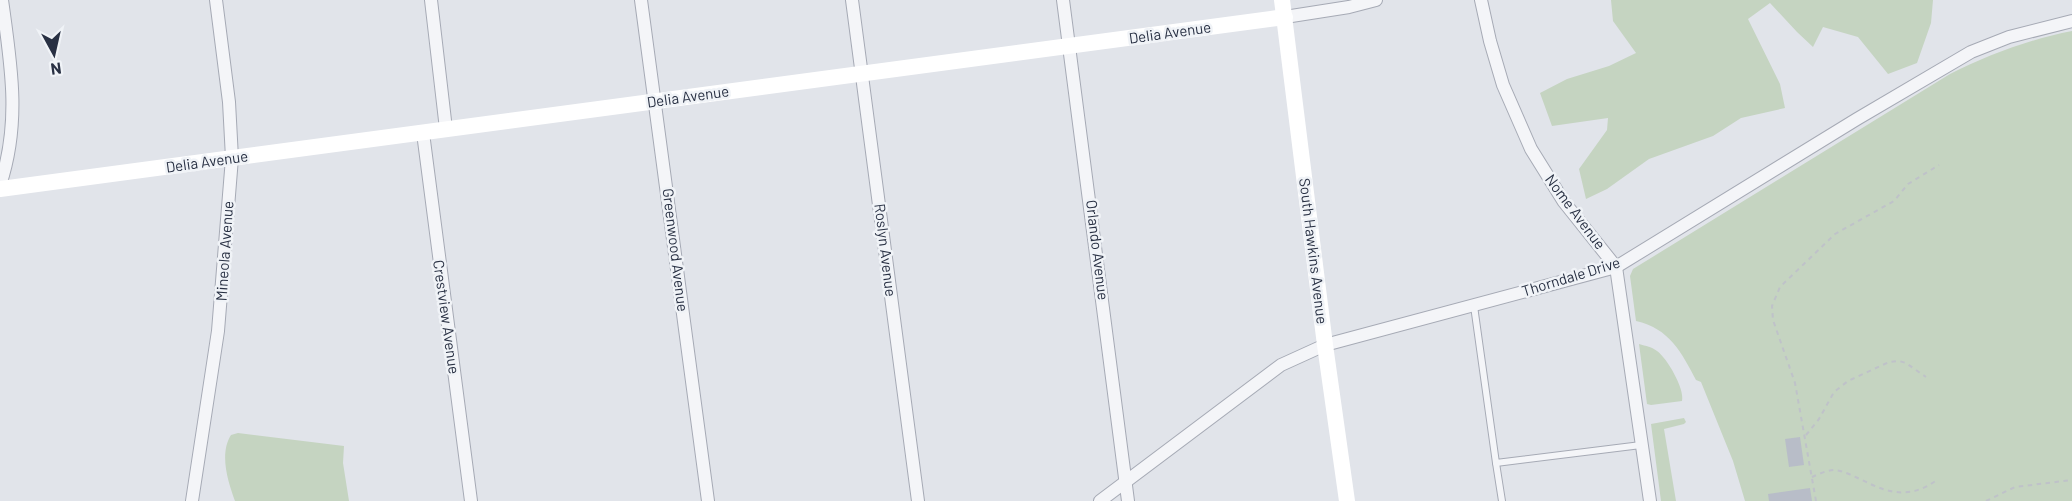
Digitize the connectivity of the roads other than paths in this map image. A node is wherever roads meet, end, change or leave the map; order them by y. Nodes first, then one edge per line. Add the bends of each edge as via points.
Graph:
1 (2, 0) edge
2 (216, 0) edge
3 (431, 0) edge
4 (641, 0) edge
5 (852, 0) edge
6 (1063, 0) edge
7 (1282, 0) edge
8 (1376, 0) edge
9 (1481, 0) edge
10 (1285, 17) junction
11 (2072, 21) edge
12 (1069, 46) junction
13 (862, 74) junction
14 (655, 101) junction
15 (446, 129) junction
16 (423, 133) junction
17 (232, 158) junction
18 (0, 187) edge
19 (1616, 267) junction
20 (1474, 305) junction
21 (1325, 345) junction
22 (1642, 445) junction
23 (1496, 463) junction
24 (1125, 482) junction
25 (192, 501) edge
26 (471, 501) edge
27 (708, 501) edge
28 (918, 501) edge
29 (1101, 501) edge
30 (1128, 501) edge
31 (1347, 501) edge
32 (1502, 501) edge
33 (1650, 501) edge

1 - 18 street via 14,96 11,140
2 - 17 street, Mineola Avenue
3 - 15 street
4 - 14 street, Greenwood Avenue
5 - 13 street, Roslyn Avenue
6 - 12 street, Orlando Avenue
7 - 10 street, South Hawkins Avenue
8 - 10 street, Delia Avenue
9 - 19 street, Nome Avenue via 1503,85 1532,149 1564,202
10 - 12 street, Delia Avenue
10 - 21 street, South Hawkins Avenue
11 - 19 street, Thorndale Drive via 2025,32 1971,52
12 - 13 street, Delia Avenue
12 - 24 street, Orlando Avenue
13 - 14 street, Delia Avenue
13 - 28 street, Roslyn Avenue
14 - 15 street, Delia Avenue
14 - 27 street, Greenwood Avenue
15 - 16 street, Delia Avenue
16 - 17 street, Delia Avenue
16 - 26 street, Crestview Avenue
17 - 18 street, Delia Avenue
17 - 25 street, Mineola Avenue via 219,331
19 - 20 street, Thorndale Drive
19 - 22 street
20 - 21 street, Thorndale Drive
20 - 23 lane
21 - 24 street, Thorndale Drive via 1281,365
21 - 31 street, South Hawkins Avenue
22 - 23 lane
22 - 33 street
23 - 32 lane
24 - 29 street, Thorndale Drive
24 - 30 street, Orlando Avenue

